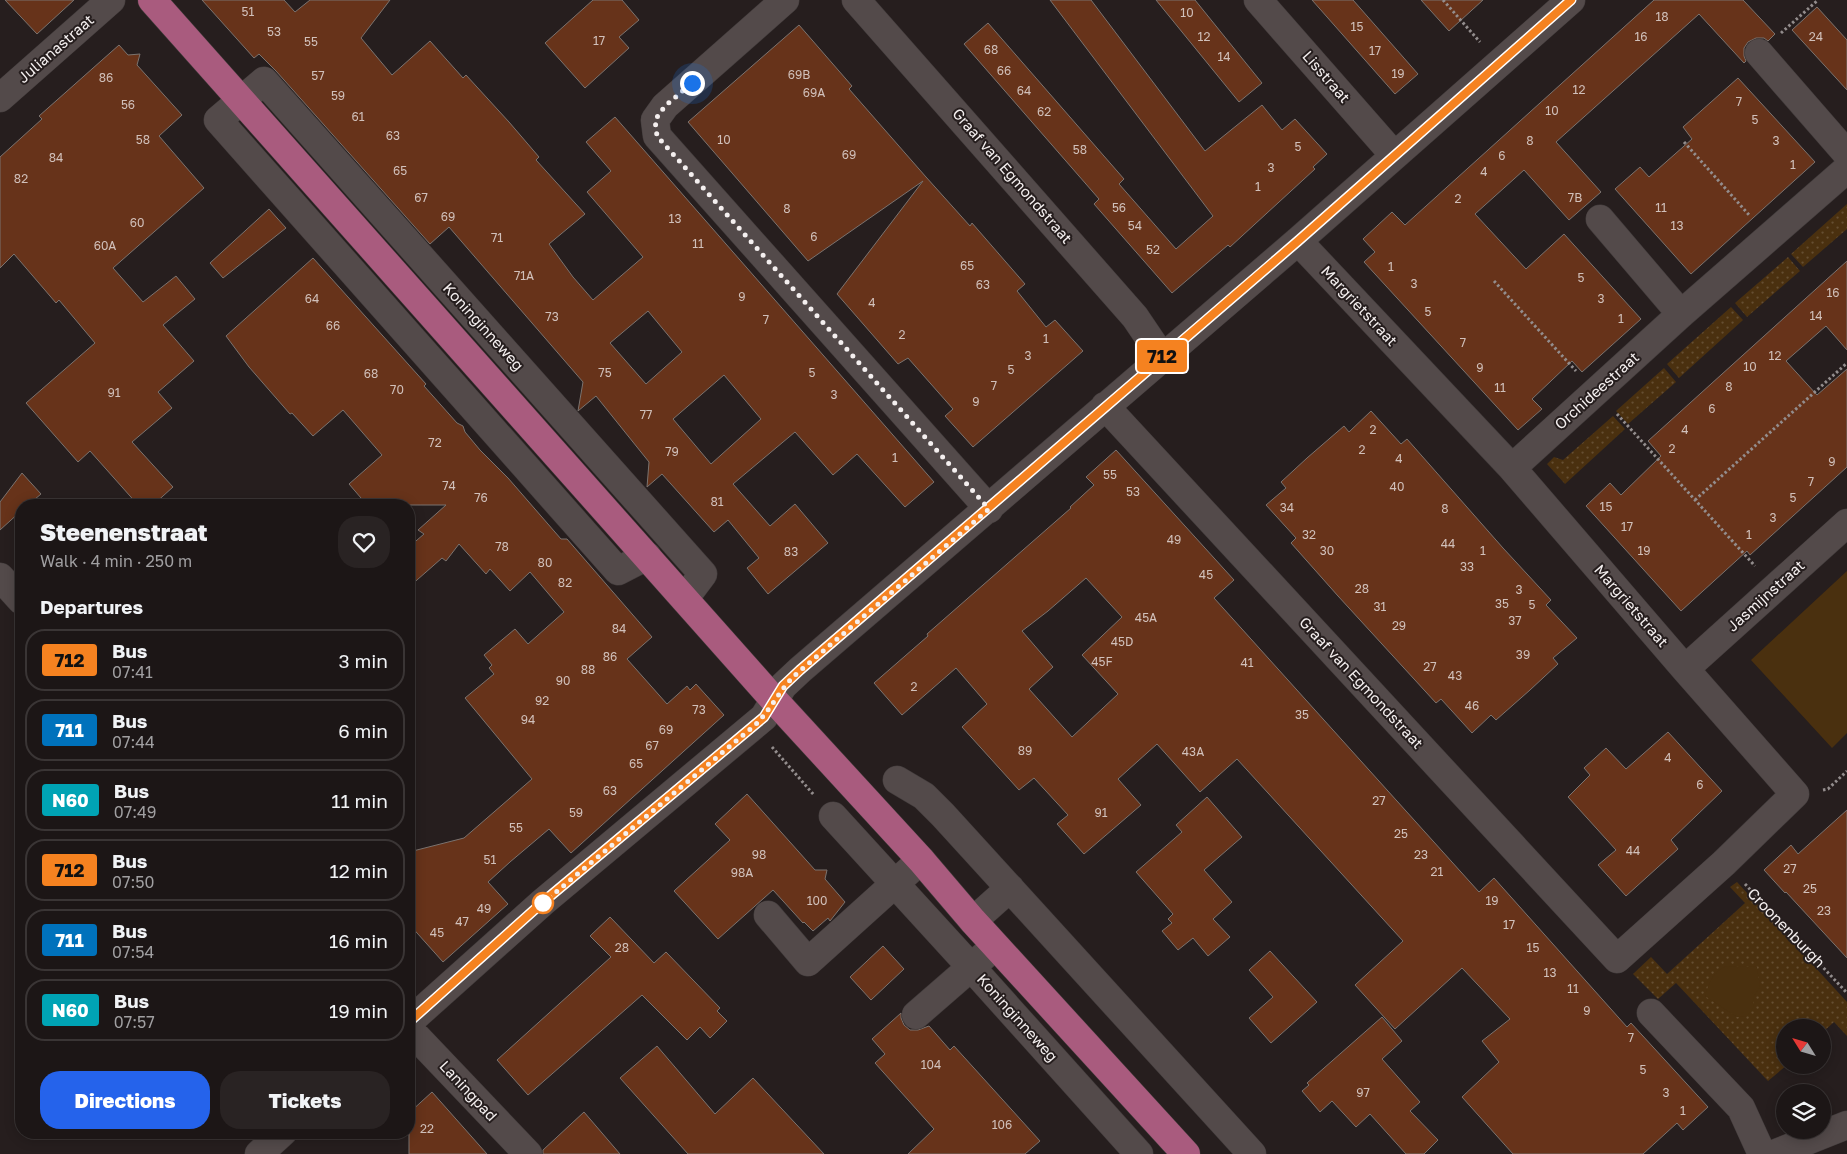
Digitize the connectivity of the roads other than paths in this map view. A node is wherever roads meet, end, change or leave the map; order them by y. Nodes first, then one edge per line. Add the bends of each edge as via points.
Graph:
1 (111, 0) edge
2 (152, 0) edge
3 (786, 0) edge
4 (856, 0) edge
5 (1258, 0) edge
6 (1571, 0) edge
7 (1759, 53) road end
8 (0, 98) edge
9 (241, 100) junction
10 (1847, 154) edge
11 (1394, 155) junction
12 (1847, 169) edge
13 (1600, 220) dead end
14 (1298, 241) junction
15 (1681, 314) junction
16 (1162, 357) junction
17 (1105, 406) junction
18 (1512, 468) junction
19 (989, 509) junction
20 (1847, 523) edge
21 (0, 577) edge
22 (15, 593) edge
23 (685, 598) junction
24 (1685, 669) junction
25 (775, 701) junction
26 (897, 780) dead end
27 (833, 816) dead end
28 (921, 860) junction
29 (894, 883) junction
30 (1010, 888) junction
31 (768, 915) dead end
32 (972, 921) junction
33 (995, 945) junction
34 (1617, 959) joint
35 (971, 967) junction
36 (1650, 1012) dead end
37 (916, 1015) dead end
38 (415, 1017) edge
39 (415, 1034) edge
40 (1847, 1124) edge
41 (275, 1139) edge
42 (259, 1154) edge
43 (528, 1154) edge
44 (1139, 1154) edge
45 (1186, 1154) edge
46 (1252, 1154) edge
47 (1762, 1154) edge
48 (1774, 1154) edge

1 - 8 street, Julianastraat
2 - 9 main road, Koninginneweg
3 - 19 street via 665,106 655,120 657,136
4 - 16 street, Graaf van Egmondstraat via 1135,317
5 - 11 street, Lisstraat
6 - 11 street
7 - 10 street
9 - 23 main road, Koninginneweg
9 - 23 street, Koninginneweg via 264,81 703,574
11 - 14 street
12 - 15 street, Orchideestraat
13 - 15 street
14 - 16 street
14 - 18 street, Margrietstraat
15 - 18 street, Orchideestraat
16 - 17 street
17 - 19 street
17 - 34 street, Graaf van Egmondstraat
18 - 24 street, Margrietstraat
19 - 25 street via 800,670 783,686
20 - 24 street, Jasmijnstraat
21 - 22 street
23 - 25 main road, Koninginneweg
24 - 34 street, Margrietstraat via 1795,794
25 - 28 main road, Koninginneweg
25 - 38 street via 754,726 543,902
26 - 30 street via 924,796
27 - 29 street, Koninginneweg
28 - 29 street
28 - 32 main road, Koninginneweg
29 - 31 street via 808,962
29 - 35 street, Koninginneweg
30 - 32 street
30 - 46 street
32 - 33 main road, Koninginneweg
33 - 35 street
33 - 45 main road, Koninginneweg
35 - 37 street
35 - 44 street, Koninginneweg
36 - 47 street via 1740,1108
39 - 43 street, Laningpad
40 - 48 street
41 - 42 street

